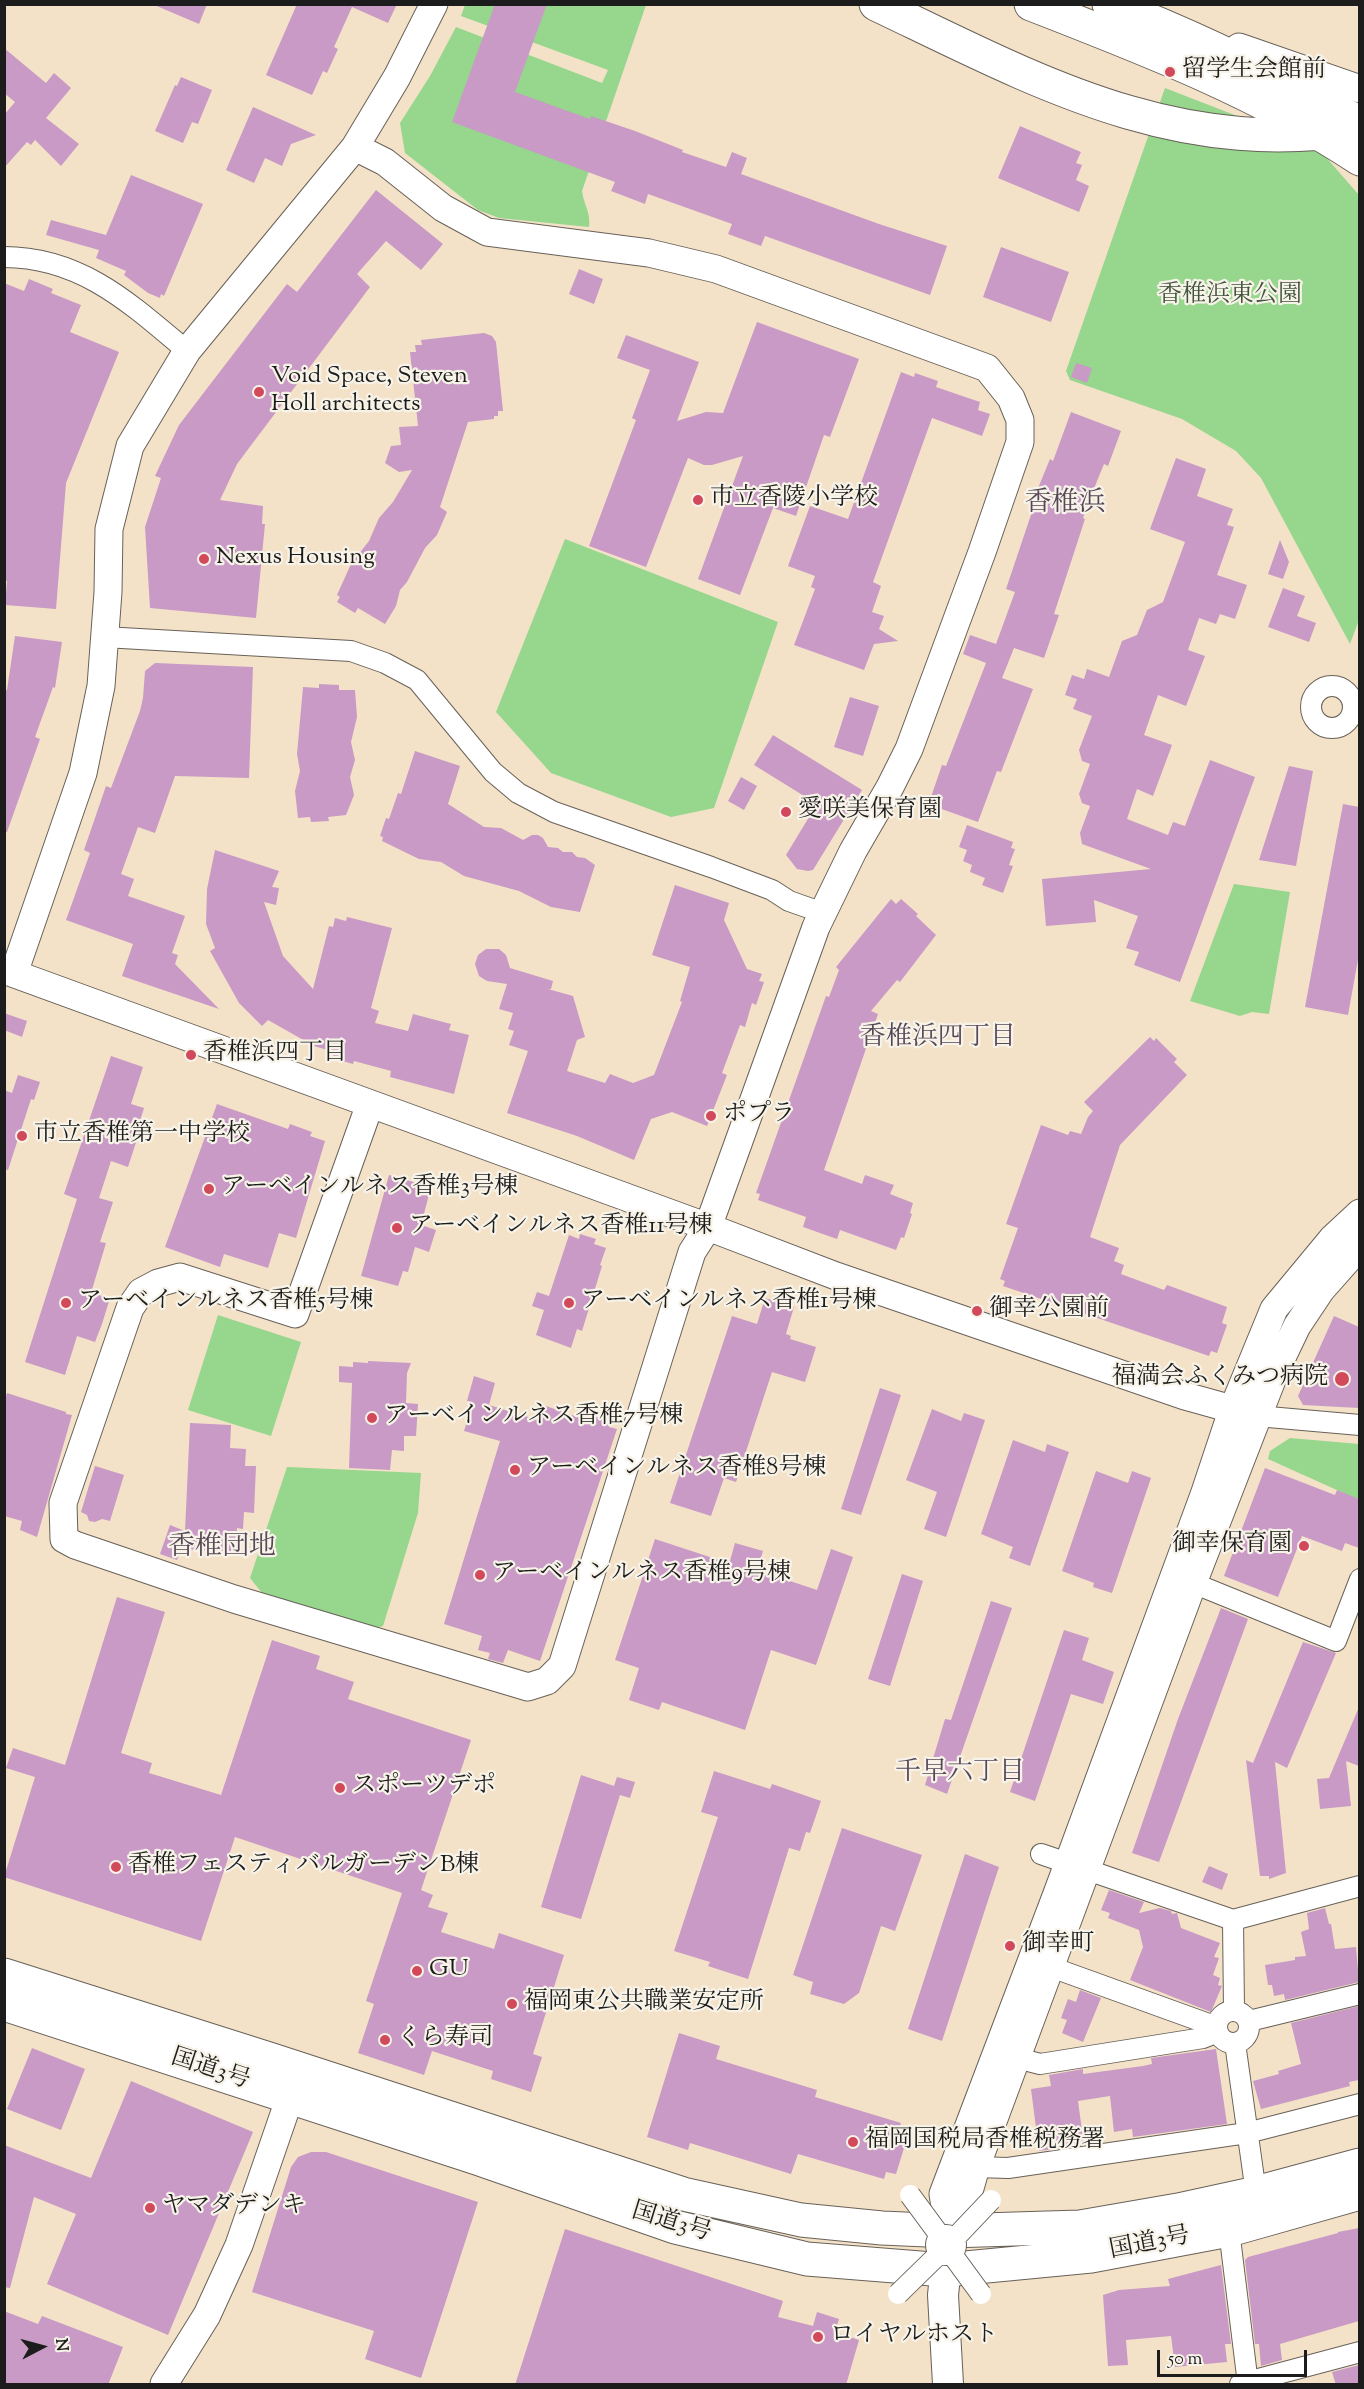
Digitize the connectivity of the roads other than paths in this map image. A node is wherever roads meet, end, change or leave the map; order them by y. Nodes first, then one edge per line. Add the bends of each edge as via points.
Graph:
1 (434, 4) edge
2 (876, 4) edge
3 (1033, 4) edge
4 (1109, 4) edge
5 (1119, 4) edge
6 (1359, 89) edge
7 (1359, 125) edge
8 (355, 147) junction
9 (1359, 159) edge
10 (4, 257) edge
11 (187, 351) junction
12 (104, 637) junction
13 (823, 913) junction
14 (9, 972) edge
15 (370, 1104) junction
16 (1359, 1213) edge
17 (708, 1227) junction
18 (1359, 1246) edge
19 (1245, 1414) junction
20 (1359, 1425) edge
21 (1359, 1579) edge
22 (1193, 1583) junction
23 (1041, 1854) dead end
24 (1078, 1867) junction
25 (1359, 1886) edge
26 (1233, 1920) junction
27 (1051, 1967) junction
28 (4, 1975) edge
29 (1359, 1994) edge
30 (4, 2004) edge
31 (1241, 2016) junction
32 (1217, 2030) junction
33 (1234, 2043) junction
34 (1017, 2058) junction
35 (290, 2097) junction
36 (1359, 2104) edge
37 (1247, 2133) junction
38 (1359, 2165) edge
39 (976, 2167) junction
40 (1256, 2193) junction
41 (1359, 2193) edge
42 (909, 2195) dead end
43 (991, 2200) dead end
44 (1229, 2230) junction
45 (947, 2247) junction
46 (898, 2294) dead end
47 (981, 2294) dead end
48 (1359, 2352) edge
49 (1245, 2384) edge
50 (164, 2385) edge
51 (948, 2385) edge

1 - 8 street
2 - 7 highway via 1034,80 1103,106 1167,123 1267,136
3 - 7 street
3 - 9 highway via 1252,97
4 - 7 highway via 1269,74
5 - 6 street
8 - 11 street
8 - 13 street via 385,162 443,208 487,232 649,252 716,269 987,368 1011,398 1020,420 1020,442 982,552 909,749
10 - 11 street via 24,257 76,271 103,285
11 - 12 street via 130,446 109,529
12 - 13 street via 351,651 385,663 417,680 493,772 518,793 554,812 711,867
12 - 14 street via 101,686 83,774
13 - 17 street
14 - 15 street
15 - 17 street
15 - 17 street via 295,1314 180,1277 158,1282 141,1292 130,1308 63,1503 64,1539 234,1599 528,1687 547,1681 562,1666 693,1252
16 - 19 street via 1274,1309
17 - 19 street via 836,1276
18 - 19 street via 1321,1290 1297,1326 1275,1372
19 - 20 street
19 - 22 street
19 - 24 street via 1204,1495
21 - 22 street via 1336,1641
22 - 24 street
23 - 24 street
24 - 26 street
24 - 27 street
24 - 45 street via 944,2194
25 - 26 street
26 - 31 street
27 - 32 street
27 - 34 street
28 - 45 highway, 国道3号 via 682,2194 801,2220 882,2228
29 - 31 street
30 - 35 highway, 国道3号
31 - 32 street via 1224,2014
31 - 33 street via 1247,2036
32 - 33 street via 1224,2041
32 - 34 street via 1203,2038 1040,2064
33 - 37 street
34 - 39 street
35 - 45 highway, 国道3号 via 675,2227 807,2259
35 - 50 street via 239,2246 207,2315
36 - 37 street
37 - 39 street via 1008,2168
37 - 40 street
38 - 40 highway, 国道3号
39 - 45 street
40 - 45 highway, 国道3号 via 1178,2211
41 - 44 highway, 国道3号
42 - 45 street, bridge
43 - 45 street, bridge
44 - 45 highway, 国道3号 via 1091,2256
44 - 49 street
45 - 46 street, bridge
45 - 47 street, bridge
45 - 51 main road via 943,2320
48 - 49 street

